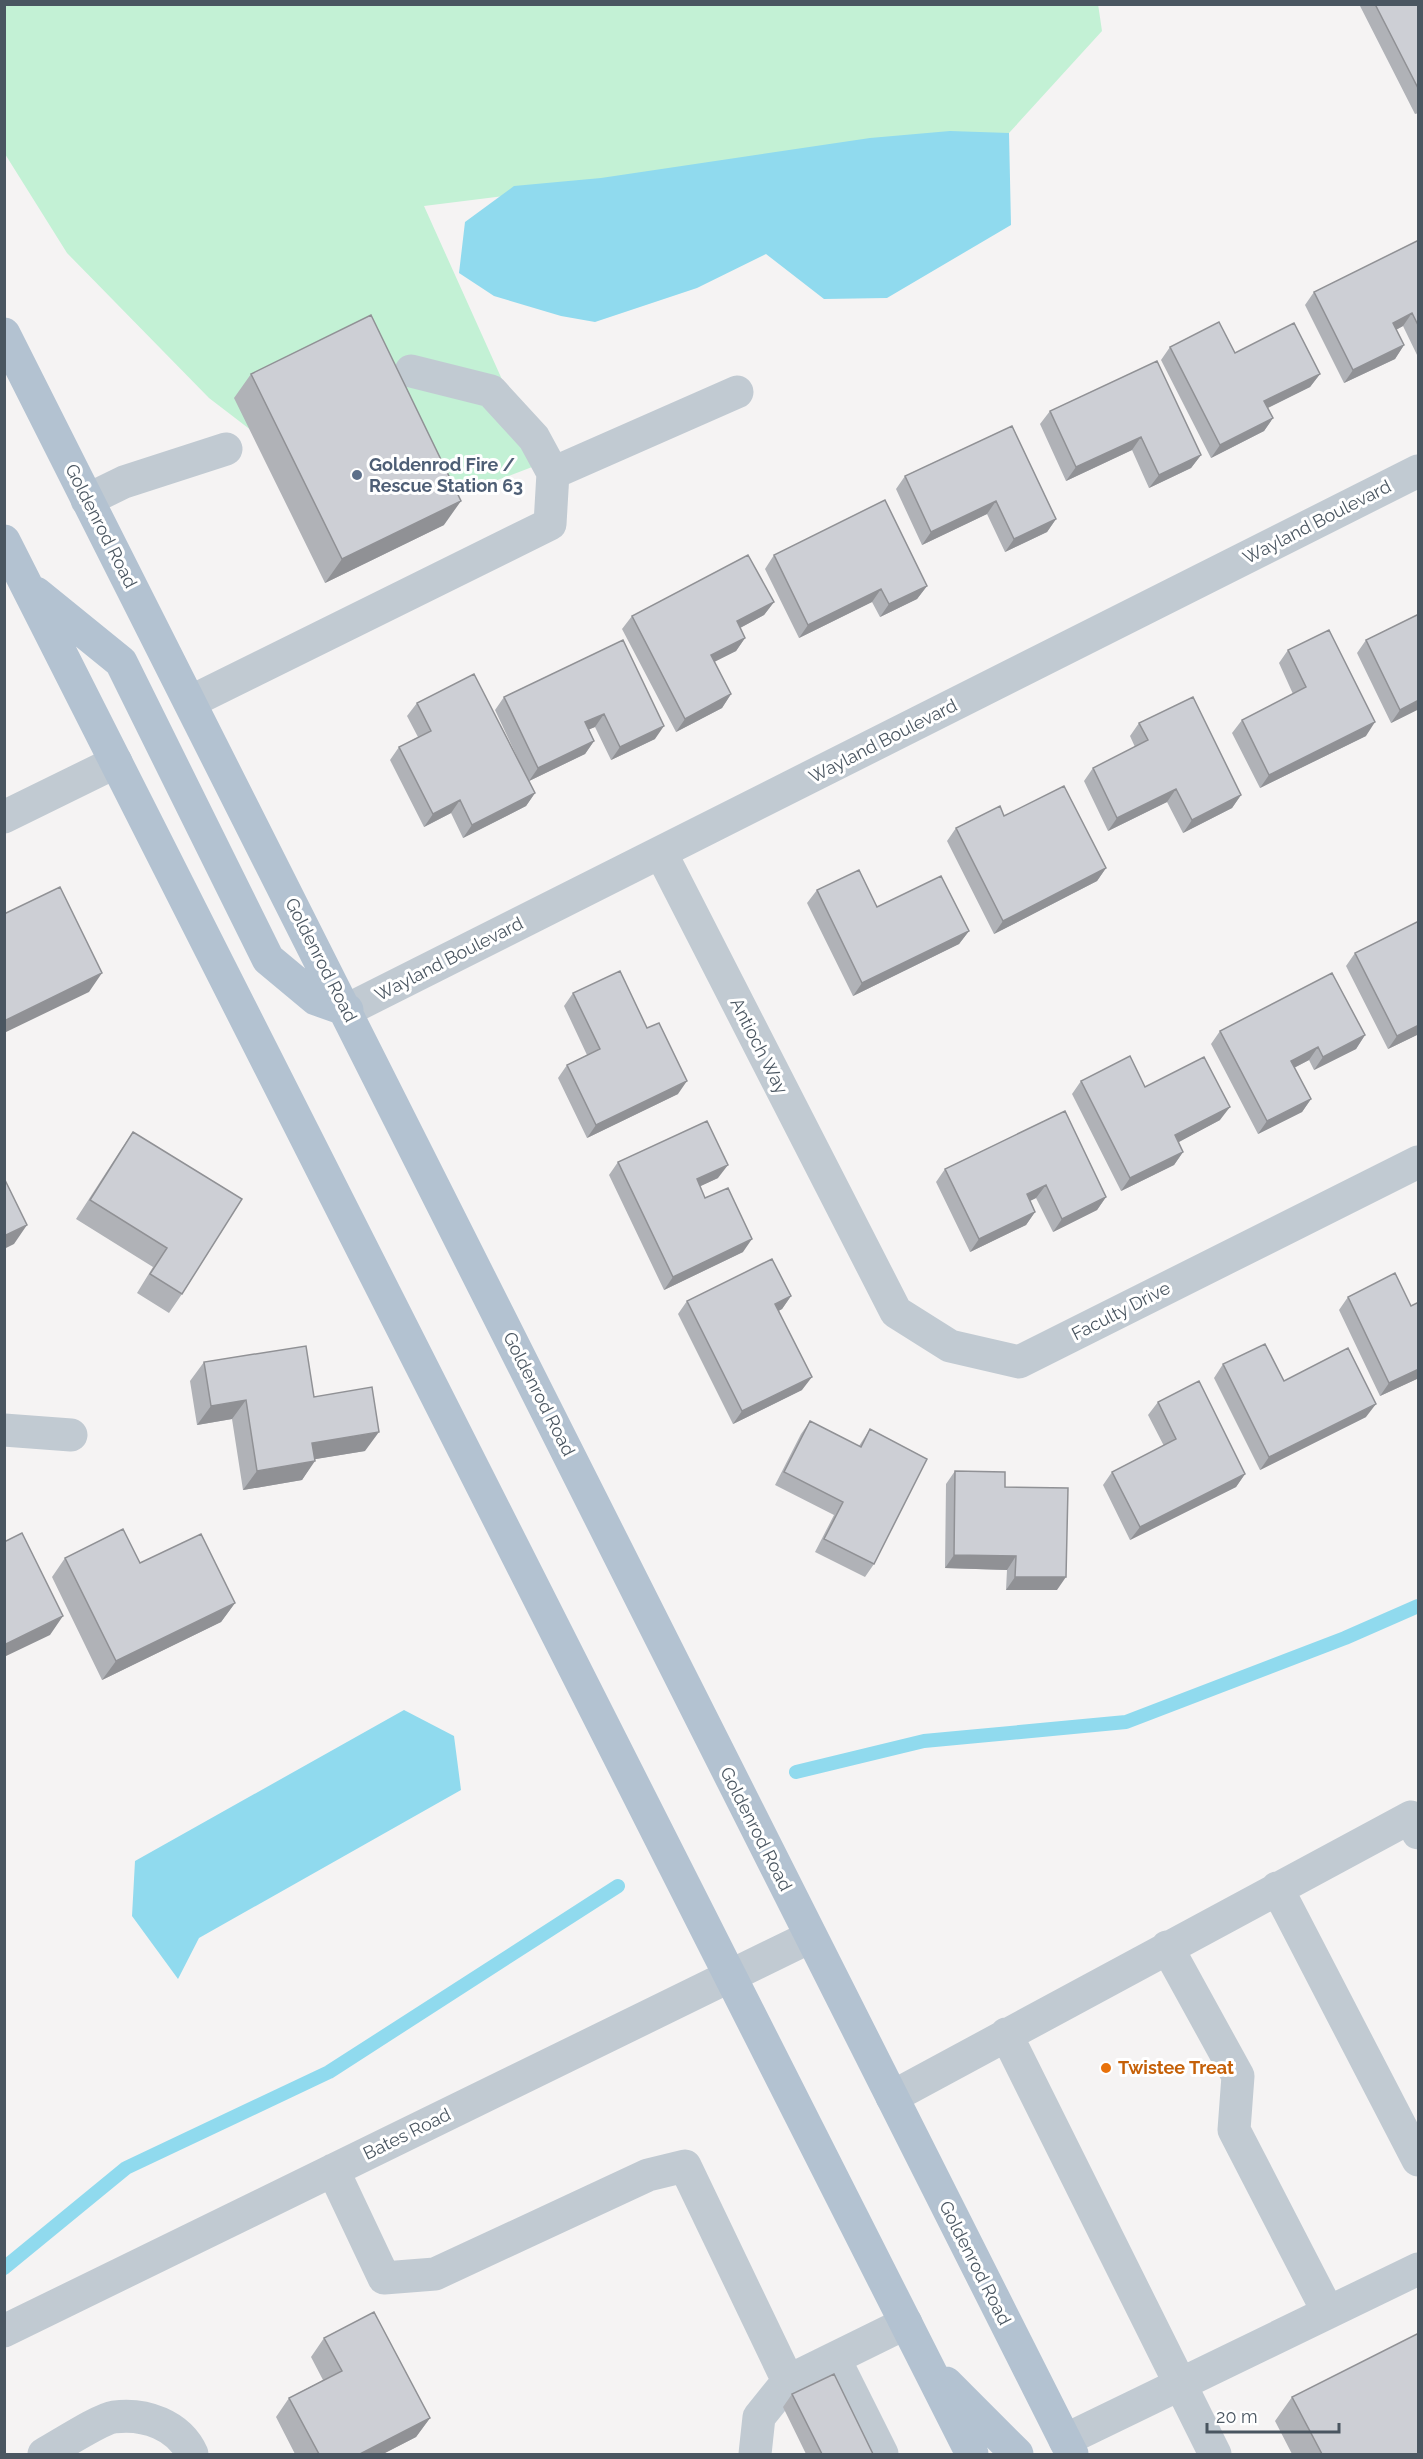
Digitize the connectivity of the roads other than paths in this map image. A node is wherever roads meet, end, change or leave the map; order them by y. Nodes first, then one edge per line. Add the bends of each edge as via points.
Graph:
1 (4, 334) edge
2 (411, 371) dead end
3 (737, 392) dead end
4 (226, 449) dead end
5 (1419, 471) edge
6 (553, 473) junction
7 (87, 500) junction
8 (4, 541) edge
9 (27, 586) junction
10 (190, 702) junction
11 (116, 762) junction
12 (4, 817) edge
13 (661, 853) junction
14 (347, 1010) junction
15 (1419, 1162) edge
16 (857, 1238) joint
17 (4, 1430) edge
18 (71, 1435) dead end
19 (1416, 1821) edge
20 (1277, 1888) junction
21 (810, 1937) junction
22 (1167, 1947) junction
23 (730, 1976) junction
24 (1006, 2034) junction
25 (892, 2097) junction
26 (1419, 2160) edge
27 (333, 2170) junction
28 (1419, 2269) edge
29 (1328, 2312) junction
30 (906, 2323) junction
31 (4, 2331) edge
32 (835, 2360) junction
33 (925, 2363) junction
34 (788, 2381) junction
35 (1182, 2384) junction
36 (1069, 2447) edge
37 (45, 2454) edge
38 (192, 2454) edge
39 (755, 2454) edge
40 (882, 2454) edge
41 (972, 2454) edge
42 (1017, 2454) edge
43 (1215, 2454) edge

1 - 7 main road, Goldenrod Road
2 - 6 street via 491,391 534,438
3 - 6 street
4 - 7 street via 124,482
5 - 13 street, Wayland Boulevard
6 - 10 street via 550,524
7 - 10 main road, Goldenrod Road
8 - 9 main road
9 - 11 main road
9 - 14 main road via 121,662 268,959 316,999
10 - 14 main road, Goldenrod Road
11 - 12 street
11 - 23 main road
13 - 14 street, Wayland Boulevard
13 - 16 street, Antioch Way
14 - 21 main road, Goldenrod Road
15 - 16 street, Faculty Drive via 1019,1362 950,1346 896,1312
17 - 18 street
19 - 20 street
20 - 22 street
20 - 26 street
21 - 23 street, Bates Road
21 - 25 main road, Goldenrod Road
22 - 24 street
22 - 29 street via 1238,2076 1234,2130
23 - 27 street, Bates Road
23 - 30 main road
24 - 25 street
24 - 35 street
25 - 36 main road, Goldenrod Road
27 - 31 street, Bates Road
27 - 34 street via 384,2278 435,2274 648,2175 685,2166
28 - 29 street
29 - 35 street
30 - 32 street
30 - 33 main road
32 - 34 street
32 - 40 street via 858,2430
33 - 41 main road
33 - 42 main road
34 - 39 street via 759,2417
35 - 36 street
35 - 43 street
37 - 38 street via 113,2417 157,2420 187,2443

